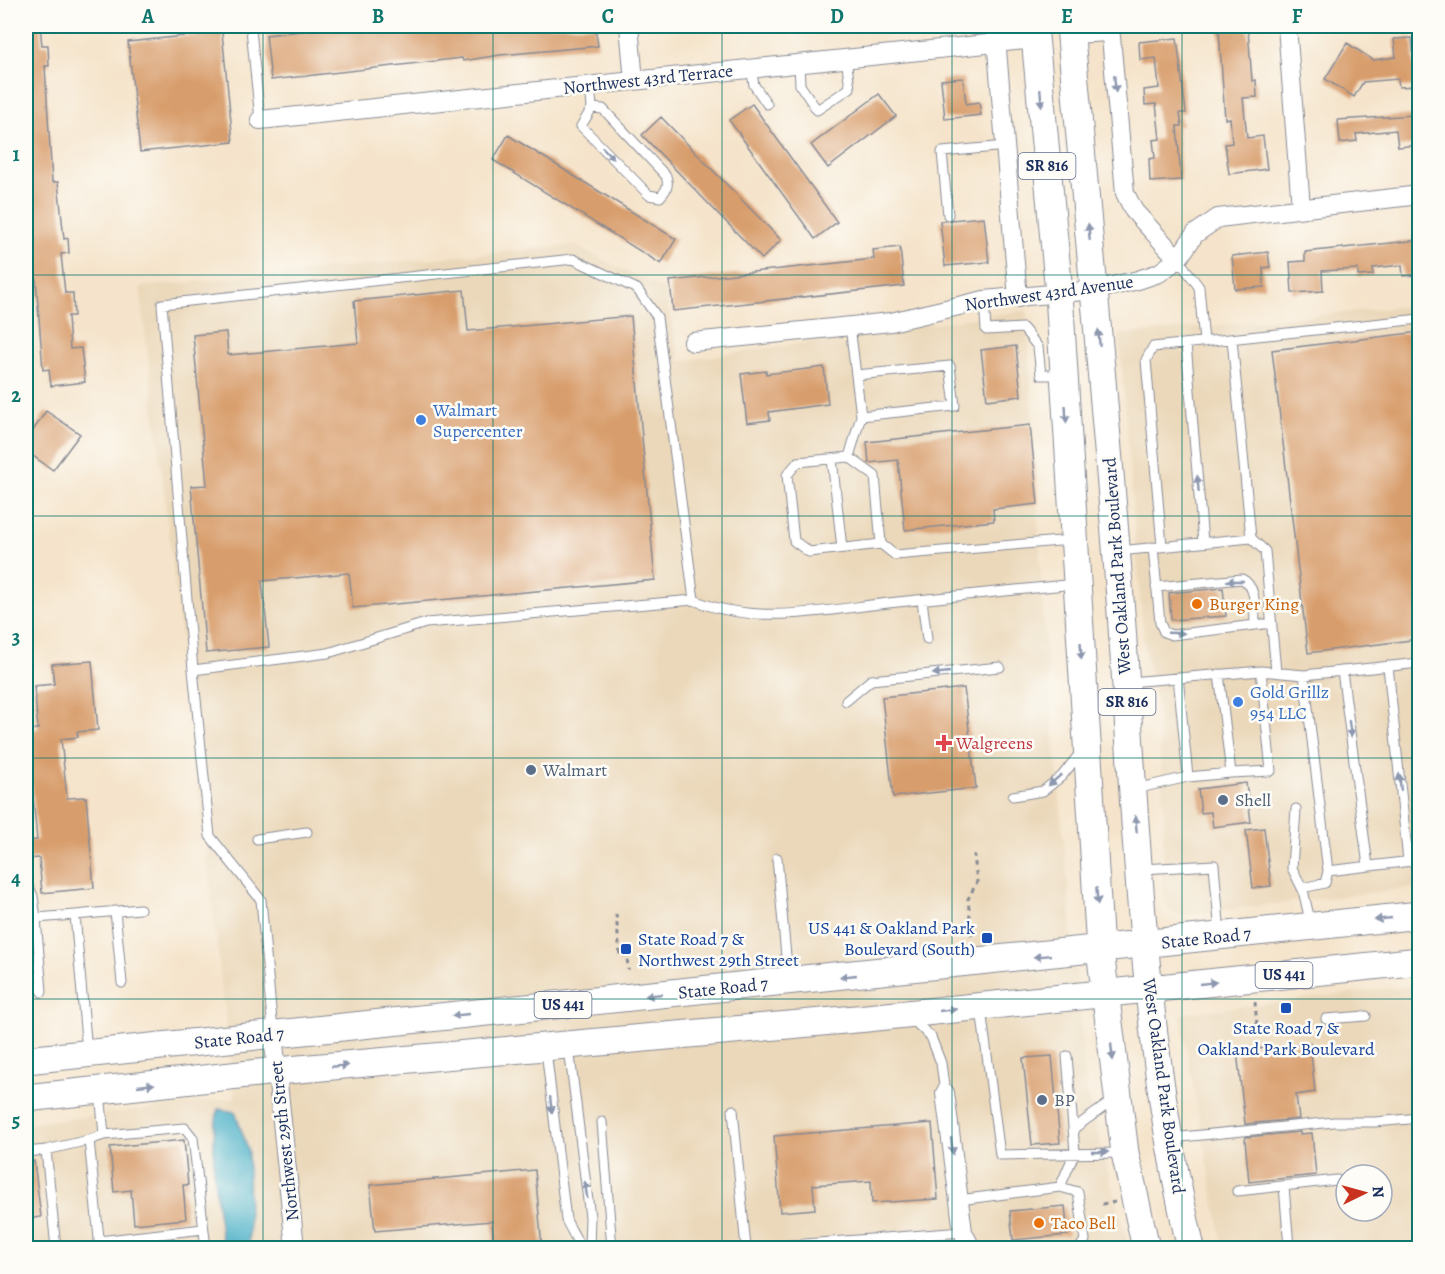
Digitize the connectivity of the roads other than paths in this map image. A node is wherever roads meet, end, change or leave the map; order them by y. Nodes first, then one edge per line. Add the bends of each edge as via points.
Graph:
1 (629, 26) edge
2 (1287, 26) edge
3 (251, 29) dead end
4 (1110, 29) edge
5 (1071, 30) edge
6 (1035, 32) edge
7 (996, 34) edge
8 (846, 58) junction
9 (799, 63) junction
10 (752, 68) junction
11 (634, 81) junction
12 (590, 85) junction
13 (767, 104) dead end
14 (592, 108) junction
15 (260, 120) joint
16 (1005, 146) junction
17 (1419, 195) edge
18 (1301, 208) junction
19 (948, 215) dead end
20 (1178, 259) junction
21 (1095, 290) junction
22 (1059, 293) junction
23 (1018, 298) junction
24 (984, 300) junction
25 (1419, 319) edge
26 (850, 326) junction
27 (1232, 339) junction
28 (693, 342) dead end
29 (1204, 342) junction
30 (1186, 344) junction
31 (856, 375) junction
32 (1064, 375) junction
33 (861, 416) junction
34 (849, 457) junction
35 (832, 459) junction
36 (1251, 538) junction
37 (1073, 539) junction
38 (1203, 542) junction
39 (881, 544) junction
40 (1157, 547) junction
41 (842, 548) junction
42 (1117, 551) junction
43 (1076, 584) junction
44 (1156, 587) junction
45 (694, 600) junction
46 (922, 600) junction
47 (1272, 623) junction
48 (1255, 626) junction
49 (927, 639) dead end
50 (1419, 663) edge
51 (1388, 666) junction
52 (1000, 667) dead end
53 (193, 670) junction
54 (1262, 671) junction
55 (1342, 671) junction
56 (1276, 672) junction
57 (1219, 674) junction
58 (1304, 675) junction
59 (1178, 677) junction
60 (1126, 682) junction
61 (846, 701) dead end
62 (1087, 746) junction
63 (1231, 773) junction
64 (1188, 777) junction
65 (1133, 790) junction
66 (1013, 796) dead end
67 (1296, 809) dead end
68 (307, 832) dead end
69 (257, 838) dead end
70 (777, 858) dead end
71 (1419, 860) edge
72 (1408, 861) junction
73 (1368, 866) junction
74 (1139, 869) junction
75 (1328, 871) junction
76 (26, 882) edge
77 (1302, 888) junction
78 (140, 909) dead end
79 (115, 911) junction
80 (75, 915) junction
81 (1419, 915) edge
82 (36, 918) junction
83 (1312, 927) junction
84 (1220, 937) junction
85 (1145, 945) junction
86 (1100, 950) junction
87 (1419, 961) edge
88 (788, 982) junction
89 (122, 983) dead end
90 (1149, 989) junction
91 (42, 992) dead end
92 (1104, 994) junction
93 (980, 1007) junction
94 (908, 1014) junction
95 (1366, 1016) dead end
96 (1326, 1019) dead end
97 (273, 1034) junction
98 (557, 1046) junction
99 (87, 1054) junction
100 (1067, 1056) dead end
101 (26, 1060) edge
102 (277, 1071) junction
103 (99, 1090) junction
104 (945, 1093) joint
105 (1118, 1097) junction
106 (26, 1098) edge
107 (733, 1110) dead end
108 (1419, 1118) edge
109 (602, 1122) dead end
110 (1073, 1129) junction
111 (104, 1135) junction
112 (1168, 1138) junction
113 (89, 1140) junction
114 (46, 1150) junction
115 (26, 1152) edge
116 (1075, 1152) junction
117 (1125, 1152) junction
118 (1334, 1180) edge
119 (1284, 1186) junction
120 (1060, 1187) junction
121 (1237, 1191) dead end
122 (959, 1200) junction
123 (203, 1229) junction
124 (967, 1240) edge
125 (100, 1245) edge
126 (1289, 1247) edge
127 (56, 1248) edge
128 (206, 1248) edge
129 (295, 1248) edge
130 (581, 1248) edge
131 (589, 1248) edge
132 (612, 1248) edge
133 (746, 1248) edge
134 (753, 1248) edge
135 (1080, 1248) edge
136 (1146, 1248) edge
137 (1191, 1248) edge

1 - 11 street
2 - 18 street
3 - 15 lane
4 - 5 street
4 -> 20 street via 1125,193 1134,211
21 -> 5 main road, West Oakland Park Boulevard / SR 816
6 - 7 street, Northwest 43rd Terrace
6 -> 22 main road, SR 816
7 - 8 street, Northwest 43rd Terrace
7 - 16 street
8 - 9 street, Northwest 43rd Terrace
8 - 9 lane via 850,88 818,110 800,85
9 - 10 street, Northwest 43rd Terrace
10 - 11 street, Northwest 43rd Terrace
10 - 13 lane via 753,85
11 - 12 street, Northwest 43rd Terrace
12 - 14 lane
12 - 15 street, Northwest 43rd Terrace
14 -> 14 lane via 581,126 649,195 660,197 666,191 666,176 603,109
16 - 19 lane via 942,152
16 - 23 street
17 - 18 street, Northwest 43rd Avenue
18 - 20 street, Northwest 43rd Avenue via 1218,218 1195,234
20 - 21 street, Northwest 43rd Avenue via 1159,273
20 - 29 lane via 1199,287
21 - 22 street, Northwest 43rd Avenue
42 -> 21 main road, West Oakland Park Boulevard / SR 816
22 - 23 street, Northwest 43rd Avenue
22 - 32 main road, SR 816
23 - 24 street, Northwest 43rd Avenue
24 - 26 street, Northwest 43rd Avenue via 891,322
24 - 32 lane via 986,330 1023,328 1038,346 1041,375
25 - 27 lane
26 - 28 street, Northwest 43rd Avenue
26 - 31 lane
27 - 29 lane
27 - 36 lane
29 - 30 lane
38 -> 30 lane
30 - 40 lane via 1153,347 1146,360
31 - 33 lane
31 - 33 lane via 950,366 955,406
32 -> 37 main road, SR 816
33 - 34 lane
34 - 35 lane
34 - 39 lane via 875,476
35 - 41 lane
35 - 41 lane via 798,462 787,475 794,541 809,552
36 - 38 lane
36 - 47 lane via 1265,551
37 - 39 lane via 895,555
37 - 43 main road, SR 816
38 - 40 lane
39 - 41 lane
40 - 42 lane
40 - 44 lane
42 - 60 main road, West Oakland Park Boulevard / SR 816
43 - 46 lane
43 -> 62 main road, SR 816
44 -> 48 lane via 1164,632 1172,635
48 -> 44 lane via 1253,590 1242,579
45 - 46 lane via 748,614
45 - 53 lane via 426,623 328,653
45 - 53 lane via 657,317 637,288 573,259 162,304
46 - 49 lane
47 - 48 lane
47 - 56 lane
50 - 51 lane
51 - 55 lane
72 -> 51 lane
52 -> 61 lane via 871,680
53 - 97 lane via 210,836 261,900
54 - 56 lane
54 - 57 lane
54 - 63 lane via 1270,771
55 - 58 lane
55 -> 73 lane
56 - 58 lane
57 - 59 lane
57 - 63 lane
58 - 75 lane
59 - 60 lane
59 - 64 lane
60 - 65 main road, West Oakland Park Boulevard / SR 816
62 -> 66 lane via 1062,776 1043,791
62 -> 86 main road, SR 816
63 - 64 lane
64 - 65 lane
74 -> 65 main road, West Oakland Park Boulevard / SR 816
67 - 77 lane via 1292,867
68 - 69 lane
70 - 88 lane
71 - 72 lane
72 - 73 lane
73 - 75 lane
74 - 84 lane via 1214,865
74 - 85 main road, West Oakland Park Boulevard / SR 816
75 - 77 lane via 1324,884
76 - 82 lane
77 - 83 lane
78 - 79 lane
79 - 80 lane
79 - 89 lane
80 - 82 lane
80 - 99 lane
81 -> 83 main road, State Road 7 / US 441
82 - 91 lane
83 - 84 main road, State Road 7 / US 441
84 - 85 main road, State Road 7 / US 441
85 - 86 main road, State Road 7 / US 441
85 - 90 main road, West Oakland Park Boulevard / SR 816
86 -> 88 main road, State Road 7 / US 441
86 - 92 main road, SR 816
90 -> 87 main road, State Road 7 / US 441
88 -> 97 main road, State Road 7 / US 441
90 - 92 main road, State Road 7 / US 441
90 - 112 main road, West Oakland Park Boulevard / SR 816
92 - 93 main road, State Road 7 / US 441
92 -> 105 main road, SR 816
94 -> 93 main road, State Road 7 / US 441
93 - 116 lane via 1000,1155
94 - 98 main road, State Road 7 / US 441
94 - 104 lane via 931,1037 941,1063
95 - 96 lane
97 - 99 main road, State Road 7 / US 441
97 - 102 street, Northwest 29th Street
102 -> 98 main road, State Road 7 / US 441
98 -> 130 lane via 566,1220
131 -> 98 lane via 590,1218
99 - 101 main road, State Road 7 / US 441
100 - 110 lane
103 -> 102 main road, State Road 7 / US 441
102 - 129 street, Northwest 29th Street
103 - 106 main road, State Road 7 / US 441
103 - 111 lane
104 -> 122 street
105 - 110 lane
105 - 117 main road, SR 816
107 - 133 lane
108 - 112 lane
109 - 132 lane
110 - 116 lane
111 - 113 lane
111 - 123 lane via 185,1128 193,1138
112 - 137 main road, West Oakland Park Boulevard / SR 816
113 - 114 lane
113 - 125 lane
114 - 115 lane
114 - 127 lane
116 -> 117 lane
116 - 120 lane
117 - 136 main road, SR 816
118 - 119 lane
119 - 121 lane
119 - 126 lane
120 - 122 lane
120 - 135 lane via 1078,1192 1086,1240
122 - 124 street
123 - 125 lane
123 - 128 lane
124 - 134 lane

